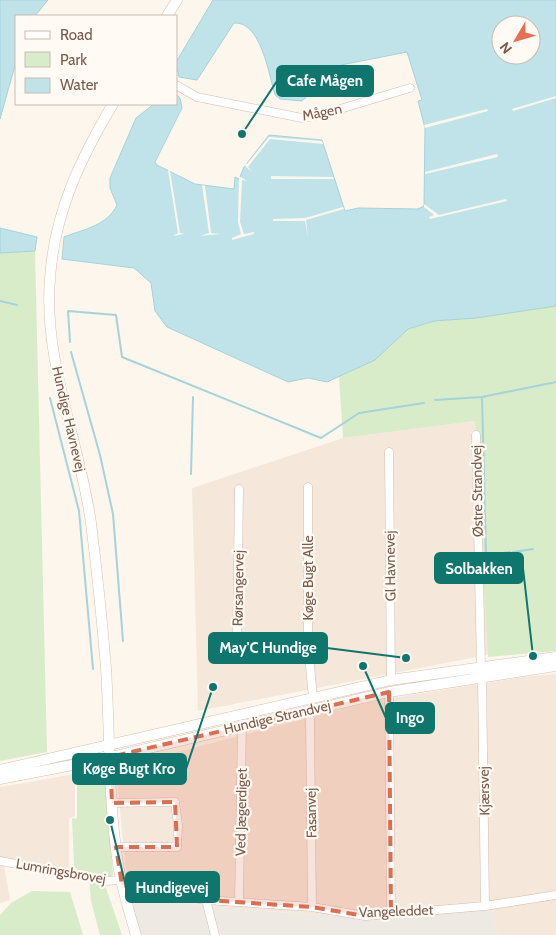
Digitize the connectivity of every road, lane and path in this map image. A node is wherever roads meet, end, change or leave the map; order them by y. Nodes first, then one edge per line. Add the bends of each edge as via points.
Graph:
1 (176, 0) edge
2 (167, 15) edge
3 (178, 87) edge
4 (410, 88) dead end
5 (112, 105) edge
6 (476, 435) dead end
7 (389, 452) dead end
8 (308, 487) dead end
9 (240, 489) dead end
10 (308, 645) junction
11 (556, 657) edge
12 (556, 666) edge
13 (482, 671) junction
14 (391, 680) junction
15 (389, 692) junction
16 (313, 698) junction
17 (310, 719) dead end
18 (242, 724) junction
19 (109, 746) junction
20 (110, 757) junction
21 (0, 770) edge
22 (0, 779) edge
23 (112, 803) junction
24 (116, 847) junction
25 (0, 861) edge
26 (122, 882) junction
27 (556, 896) edge
28 (206, 900) junction
29 (239, 900) junction
30 (485, 906) junction
31 (312, 907) junction
32 (392, 913) junction
33 (136, 935) edge
34 (215, 935) edge

1 - 2 main road
3 - 4 street, Mågen via 197,96 302,118
5 - 19 main road, Hundige Havnevej via 81,161 63,206 51,258 49,307 56,363 90,520 106,668
6 - 13 street, Østre Strandvej
7 - 14 street, Gl Havnevej
8 - 10 street, Køge Bugt Alle
9 - 10 street, Rørsangervej via 236,640 240,647 255,649
10 - 16 street, Køge Bugt Alle
11 - 13 main road, Hundige Strandvej
12 - 13 main road, Hundige Strandvej
13 - 14 main road, Hundige Strandvej
13 - 15 main road, Hundige Strandvej
13 - 30 street, Kjærsvej
14 - 16 main road, Hundige Strandvej
15 - 18 main road, Hundige Strandvej
15 - 32 street
16 - 19 main road, Hundige Strandvej
17 - 31 street, Fasanvej
18 - 20 main road, Hundige Strandvej
18 - 29 street, Ved Jægerdiget
19 - 20 main road, Hundige Havnevej
19 - 21 main road, Hundige Strandvej
20 - 22 main road, Hundige Strandvej
20 - 23 main road, Hundige Havnevej
23 - 24 main road, Hundige Havnevej
23 - 24 street via 175,802 178,825 177,847
24 - 26 main road, Hundige Havnevej
25 - 26 street, Lumringsbrovej
26 - 28 street, Vangeleddet
26 - 33 main road, Hundige Havnevej
27 - 30 street, Vangeleddet
28 - 29 street, Vangeleddet
28 - 34 street
29 - 31 street, Vangeleddet
30 - 32 street, Vangeleddet
31 - 32 street, Vangeleddet via 366,916

